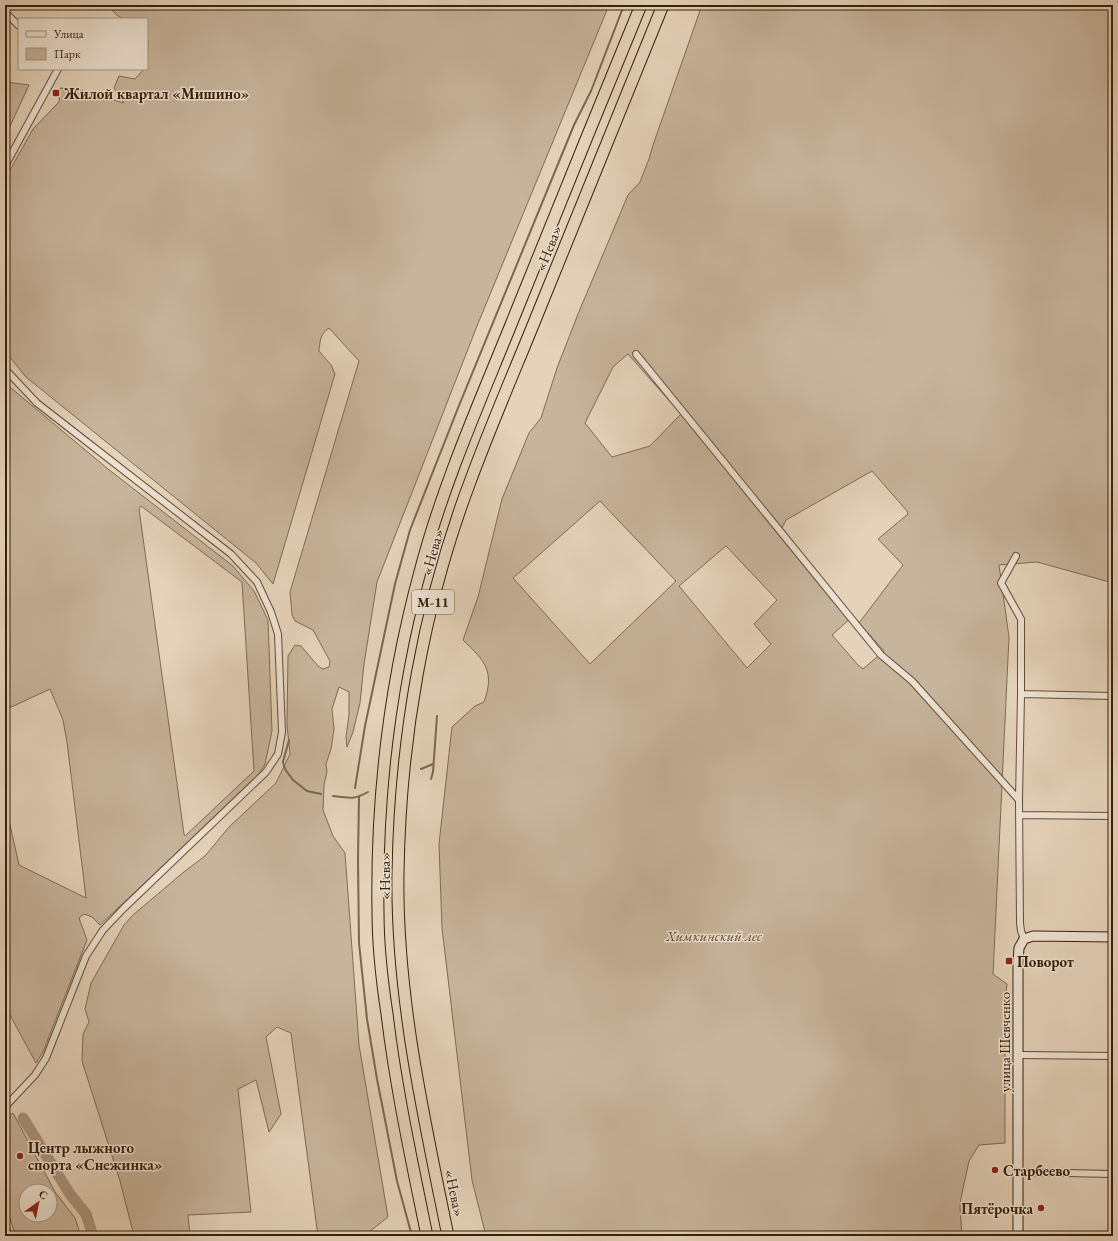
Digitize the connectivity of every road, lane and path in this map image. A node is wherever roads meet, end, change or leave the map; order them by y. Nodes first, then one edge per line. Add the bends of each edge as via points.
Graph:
1 (641, 5) edge
2 (663, 5) edge
3 (5, 12) edge
4 (18, 25) edge
5 (57, 70) edge
6 (5, 166) edge
7 (636, 354) dead end
8 (5, 369) edge
9 (1016, 556) dead end
10 (1021, 694) junction
11 (1113, 696) edge
12 (1019, 800) junction
13 (1019, 815) junction
14 (1113, 816) edge
15 (1113, 936) edge
16 (1024, 939) junction
17 (1018, 1055) junction
18 (1113, 1056) edge
19 (5, 1107) edge
20 (1018, 1172) junction
21 (1113, 1174) edge
22 (5, 1230) edge
23 (7, 1236) edge
24 (427, 1236) edge
25 (448, 1236) edge
26 (1018, 1236) edge

1 - 24 highway, «Нева» / М-11 via 450,476 421,566 391,701 379,832 380,947 392,1055
2 - 25 highway, «Нева» / М-11 via 469,484 441,570 420,661 406,753 400,834 398,876 401,943 413,1051
3 - 4 street
5 - 6 street
7 - 12 street via 881,655 912,681
8 - 19 street via 37,403 231,554 257,582 272,612 278,634 282,732 278,754 266,772 103,930 86,956 46,1058
9 - 10 street via 1001,583 1021,619
10 - 11 street
10 - 12 street
12 - 13 street
13 - 14 street
13 - 16 street via 1020,923
15 - 16 main road via 1033,936
16 - 17 main road, улица Шевченко via 1018,962
17 - 18 street
17 - 20 main road, улица Шевченко
20 - 21 street
20 - 26 main road, улица Шевченко
22 - 23 main road

